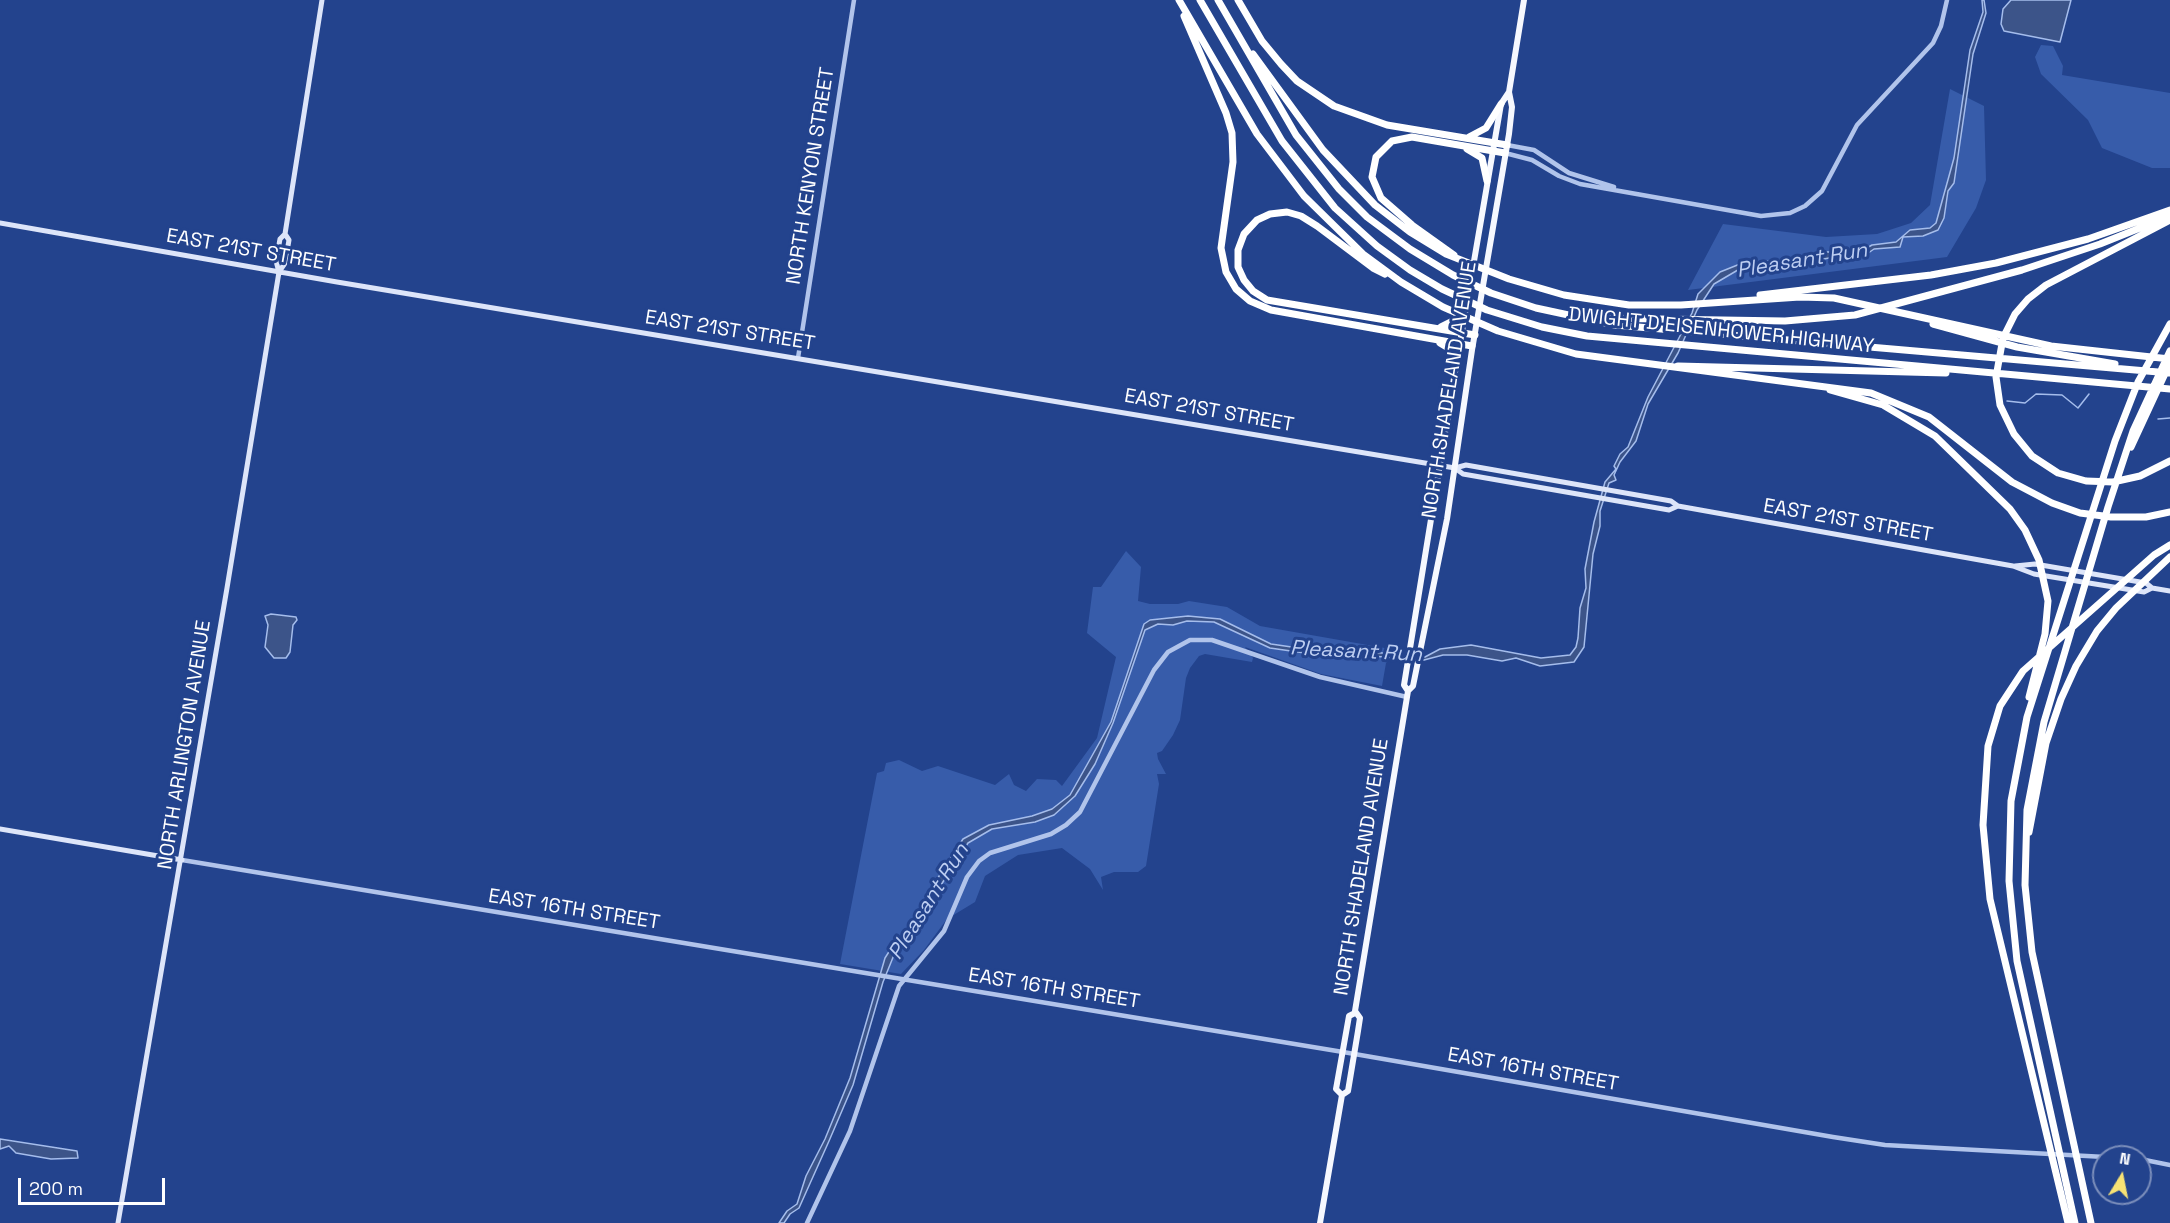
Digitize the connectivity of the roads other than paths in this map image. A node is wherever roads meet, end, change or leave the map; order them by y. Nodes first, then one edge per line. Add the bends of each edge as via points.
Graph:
1 (322, 0) edge
2 (854, 0) edge
3 (1178, 0) edge
4 (1200, 0) edge
5 (1218, 0) edge
6 (1238, 0) edge
7 (1524, 0) edge
8 (1947, 0) edge
9 (1240, 38) junction
10 (1509, 92) junction
11 (1501, 104) junction
12 (1459, 141) junction
13 (1507, 145) junction
14 (1494, 147) junction
15 (1505, 153) junction
16 (1487, 181) junction
17 (1625, 190) junction
18 (2170, 210) edge
19 (2170, 218) edge
20 (0, 223) edge
21 (1456, 256) junction
22 (279, 272) junction
23 (1401, 282) junction
24 (1468, 297) junction
25 (1724, 302) junction
26 (1882, 308) junction
27 (1581, 318) junction
28 (2170, 324) edge
29 (1435, 328) junction
30 (1462, 333) junction
31 (1475, 335) junction
32 (1432, 339) junction
33 (1460, 344) junction
34 (1472, 346) junction
35 (2170, 357) edge
36 (798, 358) junction
37 (1456, 366) junction
38 (1683, 367) junction
39 (2138, 370) junction
40 (1983, 373) junction
41 (2170, 373) edge
42 (1804, 384) junction
43 (2170, 389) edge
44 (2170, 461) edge
45 (1440, 465) junction
46 (1455, 468) junction
47 (1678, 506) junction
48 (2170, 512) edge
49 (2170, 544) edge
50 (2170, 557) edge
51 (2013, 566) junction
52 (2152, 588) junction
53 (2170, 591) edge
54 (1407, 694) junction
55 (2026, 717) junction
56 (0, 829) edge
57 (182, 860) junction
58 (2025, 872) junction
59 (903, 980) junction
60 (1355, 1013) junction
61 (1343, 1052) junction
62 (1354, 1054) junction
63 (1342, 1095) junction
64 (2092, 1156) edge
65 (2152, 1161) edge
66 (2170, 1165) edge
67 (118, 1223) edge
68 (807, 1223) edge
69 (1320, 1223) edge
70 (2068, 1223) edge
71 (2075, 1223) edge
72 (2091, 1223) edge

1 - 22 main road, NORTH ARLINGTON AVENUE via 285,234 289,240 285,263
2 - 36 street, NORTH KENYON STREET
3 - 23 highway via 1279,166 1343,237
3 - 32 highway via 1232,133 1233,162 1221,248 1224,268 1234,286 1250,301 1271,310
4 - 40 highway, DWIGHT D EISENHOWER HIGHWAY via 1277,133 1320,191 1387,254 1451,293 1504,316 1570,333
5 - 9 highway, DWIGHT D EISENHOWER HIGHWAY
6 - 12 highway via 1281,64 1334,106 1387,126
7 - 10 main road, NORTH SHADELAND AVENUE
8 - 17 street via 1933,43 1857,125 1825,186 1803,207 1779,216 1761,216
9 - 21 highway via 1307,130 1351,181 1410,232
9 - 27 highway, DWIGHT D EISENHOWER HIGHWAY via 1296,135 1330,180 1376,225 1453,275 1506,298
10 - 11 main road, NORTH SHADELAND AVENUE
10 - 13 main road, NORTH SHADELAND AVENUE via 1512,107
11 - 12 highway via 1481,133
11 - 14 main road, NORTH SHADELAND AVENUE
12 - 14 highway
12 - 16 highway via 1482,158
12 - 21 highway via 1412,137 1396,140 1380,151 1372,173 1374,186 1383,199
13 - 14 highway
13 - 15 main road, NORTH SHADELAND AVENUE
13 - 17 street via 1531,149 1569,173
14 - 15 highway
14 - 16 main road, NORTH SHADELAND AVENUE
15 - 17 street via 1532,160 1571,182
15 - 31 main road, NORTH SHADELAND AVENUE
16 - 24 main road, NORTH SHADELAND AVENUE
18 - 25 highway via 2088,239 2006,261 1931,275
19 - 27 highway via 2066,256 1854,315 1799,321
19 - 44 highway via 2046,285 2020,308 1998,354 1997,389 2004,415 2018,439 2038,461 2066,476 2114,482 2140,476
20 - 22 main road, EAST 21ST STREET
21 - 25 highway via 1553,293 1598,301 1681,305
22 - 36 main road, EAST 21ST STREET
22 - 57 main road, NORTH ARLINGTON AVENUE
23 - 29 highway via 1373,268 1293,213 1276,213 1257,220 1245,232 1239,247 1238,264 1244,280 1252,291 1267,300
23 - 38 highway via 1449,310 1502,333 1576,354
24 - 29 highway via 1452,323
24 - 30 main road, NORTH SHADELAND AVENUE
25 - 26 highway via 1813,297
26 - 35 highway via 2051,345
26 - 39 highway via 2017,347
27 - 39 highway, DWIGHT D EISENHOWER HIGHWAY via 1615,325
28 - 55 highway via 2128,406
29 - 30 highway
30 - 31 highway
30 - 33 main road, NORTH SHADELAND AVENUE
31 - 34 main road, NORTH SHADELAND AVENUE
32 - 33 highway
32 - 37 highway via 1450,349
33 - 34 highway
33 - 37 main road, NORTH SHADELAND AVENUE
34 - 46 main road, NORTH SHADELAND AVENUE
35 - 58 highway via 2119,474 2034,761
36 - 45 main road, EAST 21ST STREET
37 - 45 main road, NORTH SHADELAND AVENUE
38 - 40 highway
38 - 42 highway
39 - 41 highway, DWIGHT D EISENHOWER HIGHWAY
40 - 43 highway, DWIGHT D EISENHOWER HIGHWAY
42 - 48 highway via 1856,389 1908,406 1942,426 2020,487 2080,513 2117,518
42 - 55 highway via 1883,405 1935,436 2010,509 2036,551 2046,589 2045,634
45 - 46 main road, EAST 21ST STREET
45 - 54 main road, NORTH SHADELAND AVENUE via 1406,671
46 - 47 main road, EAST 21ST STREET via 1466,465 1671,501
46 - 47 main road, EAST 21ST STREET via 1464,474 1669,510
46 - 54 main road, NORTH SHADELAND AVENUE via 1416,673
47 - 51 main road, EAST 21ST STREET
49 - 70 highway via 2034,660 2014,683 1997,713 1988,746 1983,801 1986,865 1995,923
50 - 58 highway via 2097,630 2076,666 2053,723 2036,786
51 - 52 main road, EAST 21ST STREET via 2035,564 2146,583
51 - 52 main road, EAST 21ST STREET via 2078,582 2144,592
52 - 53 main road, EAST 21ST STREET
54 - 59 street via 1320,677 1212,640 1194,639 1175,646 1154,670 1080,812 1053,833 998,849 979,861 964,883 944,931
54 - 60 main road, NORTH SHADELAND AVENUE
55 - 71 highway via 2009,823 2012,922 2020,976
56 - 57 main road, EAST 16TH STREET
57 - 59 street, EAST 16TH STREET
57 - 67 main road, NORTH ARLINGTON AVENUE
58 - 72 highway via 2035,973
59 - 61 street, EAST 16TH STREET
59 - 68 street via 850,1131
60 - 61 main road, NORTH SHADELAND AVENUE via 1349,1016
60 - 62 main road, NORTH SHADELAND AVENUE via 1360,1018
61 - 62 street, EAST 16TH STREET
61 - 63 main road, NORTH SHADELAND AVENUE via 1336,1089
62 - 63 main road, NORTH SHADELAND AVENUE via 1348,1091
62 - 64 street, EAST 16TH STREET via 1875,1144
63 - 69 main road, NORTH SHADELAND AVENUE
65 - 66 street

